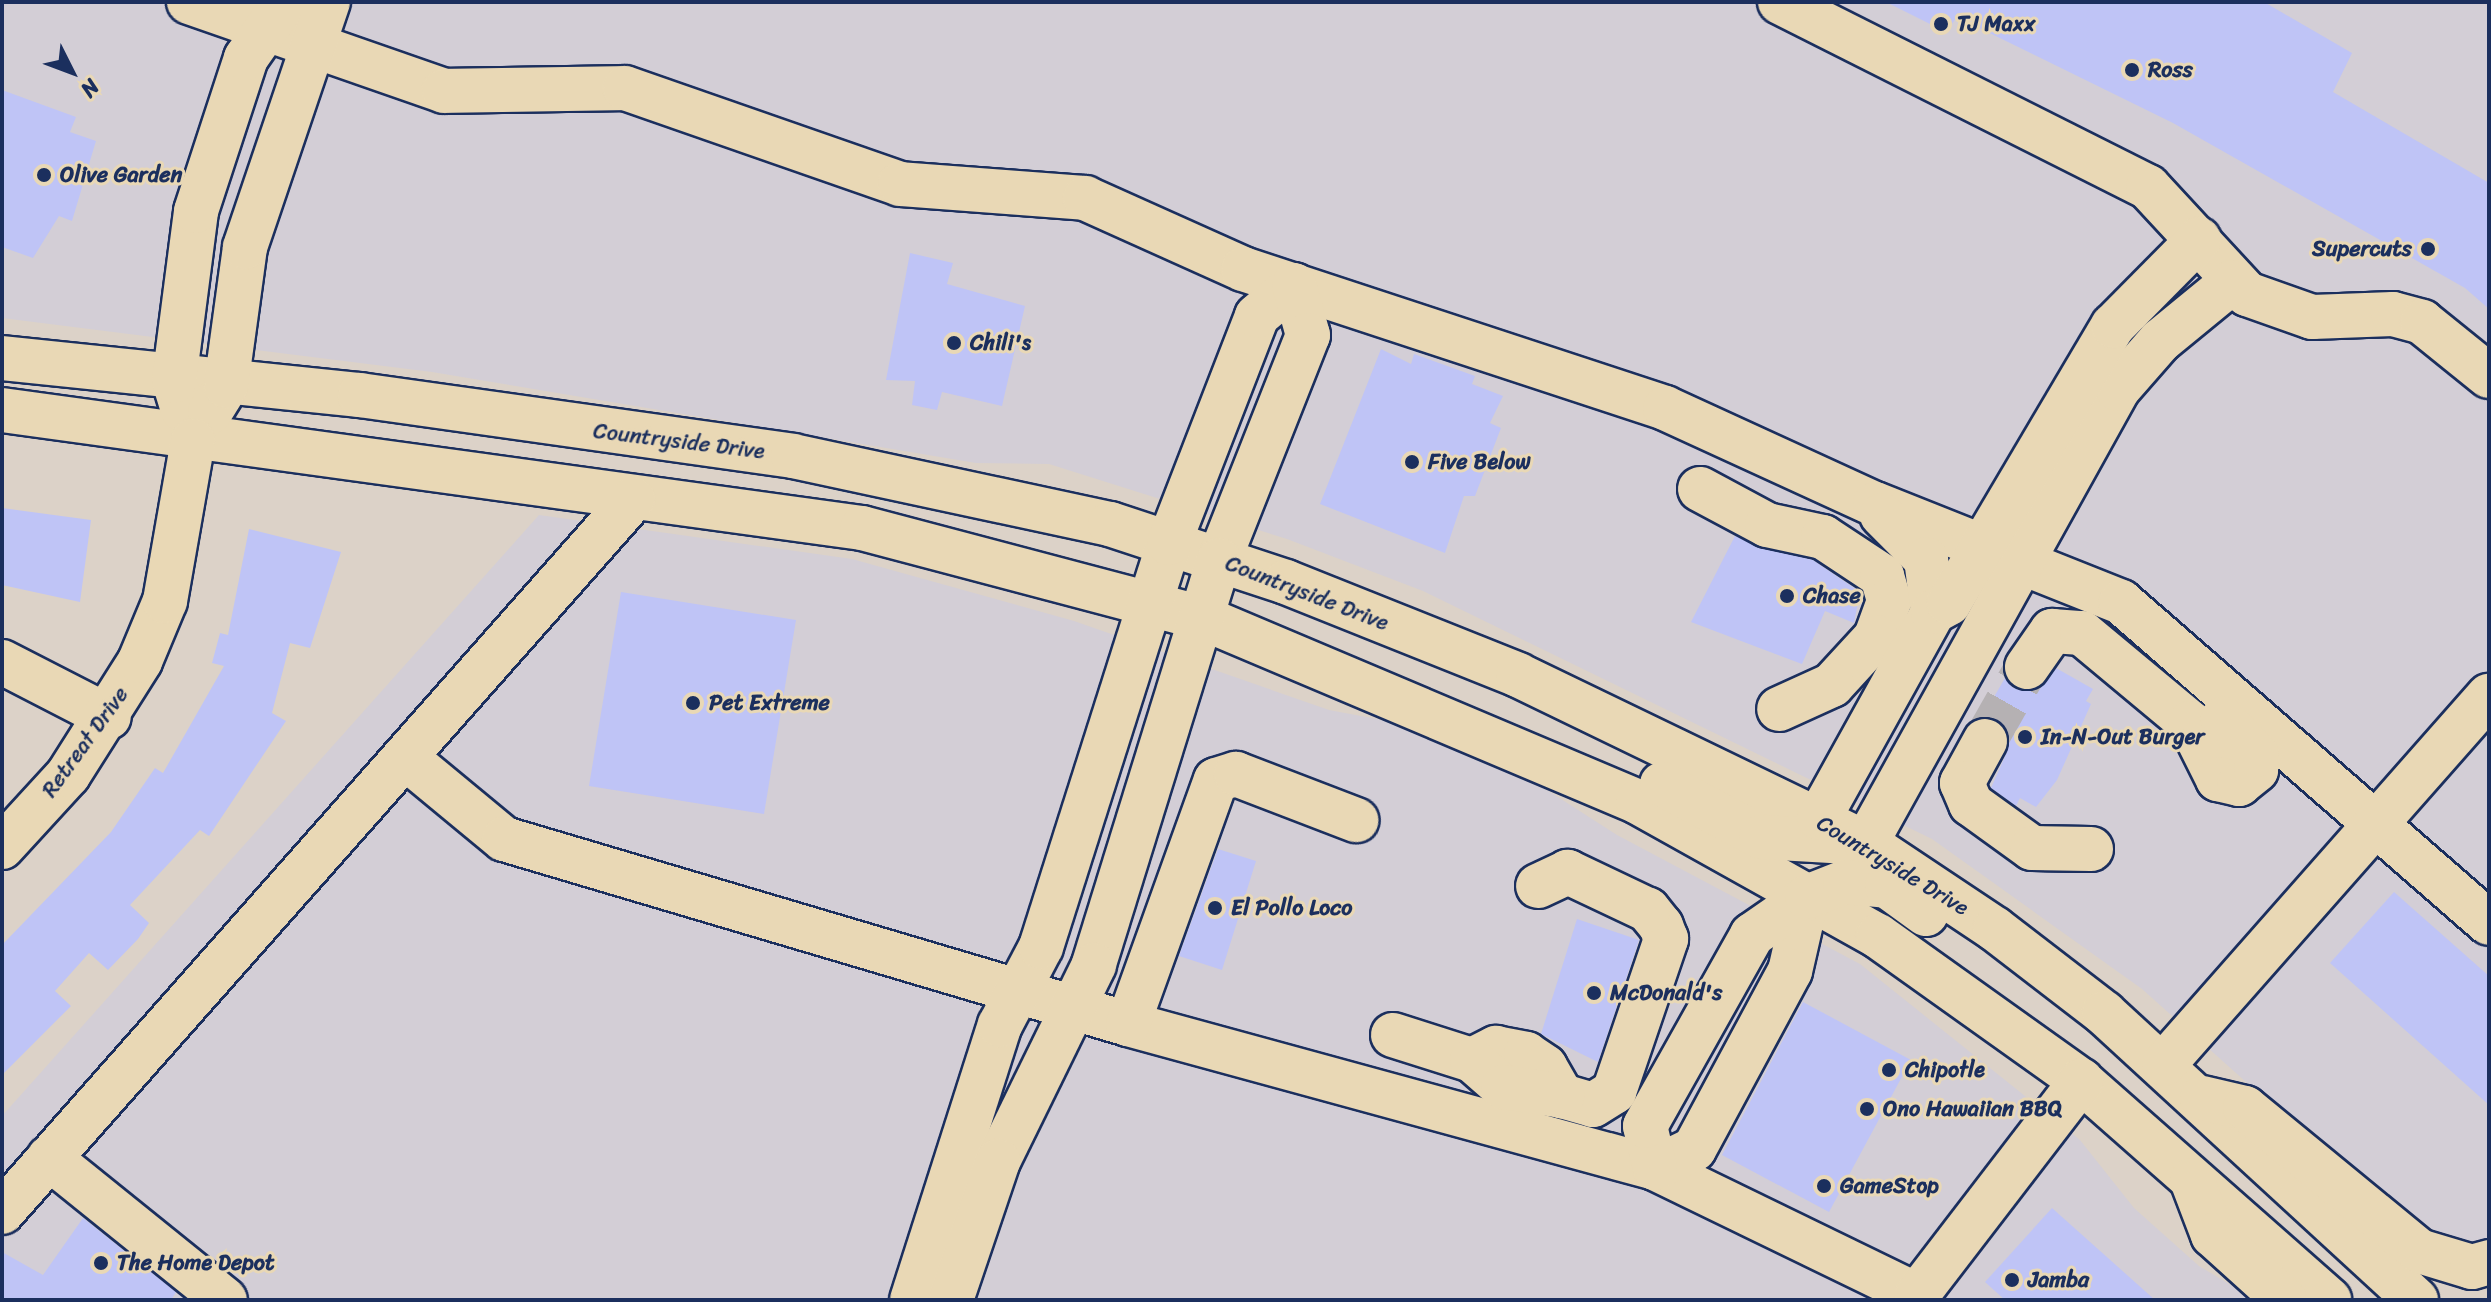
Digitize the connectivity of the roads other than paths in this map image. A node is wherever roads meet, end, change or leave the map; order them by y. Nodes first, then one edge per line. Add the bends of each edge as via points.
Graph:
1 (189, 2) edge
2 (328, 2) edge
3 (1780, 2) edge
4 (276, 16) edge
5 (313, 46) junction
6 (2199, 239) junction
7 (2232, 282) junction
8 (1294, 285) junction
9 (2, 358) edge
10 (2489, 376) edge
11 (174, 381) junction
12 (226, 386) junction
13 (2, 410) edge
14 (193, 440) junction
15 (1700, 489) dead end
16 (633, 499) junction
17 (1875, 504) junction
18 (1169, 543) junction
19 (2002, 551) junction
20 (1219, 560) junction
21 (1151, 602) junction
22 (1933, 612) junction
23 (1203, 618) junction
24 (2160, 635) junction
25 (2, 662) edge
26 (2027, 667) tunnel mouth
27 (2489, 696) edge
28 (1779, 709) dead end
29 (109, 717) junction
30 (1985, 741) tunnel mouth
31 (1537, 757) junction
32 (406, 758) junction
33 (1819, 818) junction
34 (1356, 820) dead end
35 (2372, 827) junction
36 (1866, 843) junction
37 (2, 847) edge
38 (2091, 849) dead end
39 (1538, 886) dead end
40 (1807, 897) junction
41 (2489, 923) edge
42 (1021, 988) junction
43 (2076, 991) junction
44 (1074, 1006) junction
45 (1128, 1024) junction
46 (1393, 1035) dead end
47 (2164, 1064) junction
48 (2081, 1081) junction
49 (2202, 1098) junction
50 (49, 1158) junction
51 (1655, 1168) junction
52 (2192, 1180) junction
53 (2, 1212) edge
54 (2489, 1262) edge
55 (1916, 1297) edge
56 (225, 1300) edge
57 (912, 1300) edge
58 (951, 1300) edge
59 (2285, 1300) edge
60 (2329, 1300) edge
61 (2416, 1300) edge

1 - 4 street
2 - 5 street
3 - 6 street via 2140,182
4 - 5 street
4 - 11 street via 246,58 196,211
5 - 8 street via 444,91 625,88 900,184 1085,198
5 - 12 street via 245,247
6 - 7 street
6 - 19 street via 2113,326
7 - 10 street via 2306,316 2393,314 2422,322
7 - 19 street via 2160,341 2118,389
8 - 17 street via 1576,374
8 - 18 street via 1257,316
8 - 20 street via 1308,335
9 - 11 street, Countryside Drive
11 - 12 street, Countryside Drive
11 - 14 street
12 - 14 street
12 - 18 street, Countryside Drive via 360,395 793,456
13 - 14 street
14 - 16 street
14 - 29 street, Retreat Drive via 165,601
15 - 28 street via 1767,525 1823,537 1882,576 1889,601 1876,637 1832,685
16 - 21 street via 862,528
16 - 32 street
17 - 19 street
17 - 22 street via 1926,559
18 - 20 street, Countryside Drive
18 - 21 street
19 - 22 street
19 - 24 street via 2112,596
19 - 36 street
20 - 23 street
20 - 33 street, Countryside Drive via 1518,675
21 - 23 street
21 - 42 street via 1041,947
22 - 33 street
23 - 31 street
23 - 44 street via 1094,965
24 - 26 street via 2164,667 2254,748 2256,770 2246,781 2218,779 2190,723 2082,633 2052,631
24 - 35 street
25 - 29 street
27 - 35 street
29 - 37 street, Retreat Drive
30 - 38 street via 1962,783 1971,804 2032,848
31 - 36 street via 1626,765 1761,837
31 - 40 street via 1638,802
32 - 42 street via 504,839
32 - 50 street
33 - 36 street, Countryside Drive
34 - 45 street via 1236,774 1216,780
35 - 41 street
35 - 47 street
36 - 43 street, Countryside Drive
39 - 46 street via 1568,872 1648,910 1666,939 1614,1092 1593,1105 1562,1096 1545,1067 1526,1054 1496,1048 1472,1060
40 - 43 street via 1845,882 1887,886 1995,963
40 - 48 street via 1878,936
40 - 51 street via 1752,935 1645,1126
42 - 44 street
42 - 57 street via 1000,1025
43 - 47 street, Countryside Drive
44 - 45 street
44 - 58 street via 998,1161
45 - 51 street
47 - 49 street, Countryside Drive
48 - 52 street
48 - 55 street
49 - 54 street via 2245,1108 2419,1251 2472,1267
49 - 61 street, Countryside Drive
50 - 53 street
50 - 56 street via 206,1278
51 - 55 street
52 - 59 street via 2213,1235
52 - 60 street

